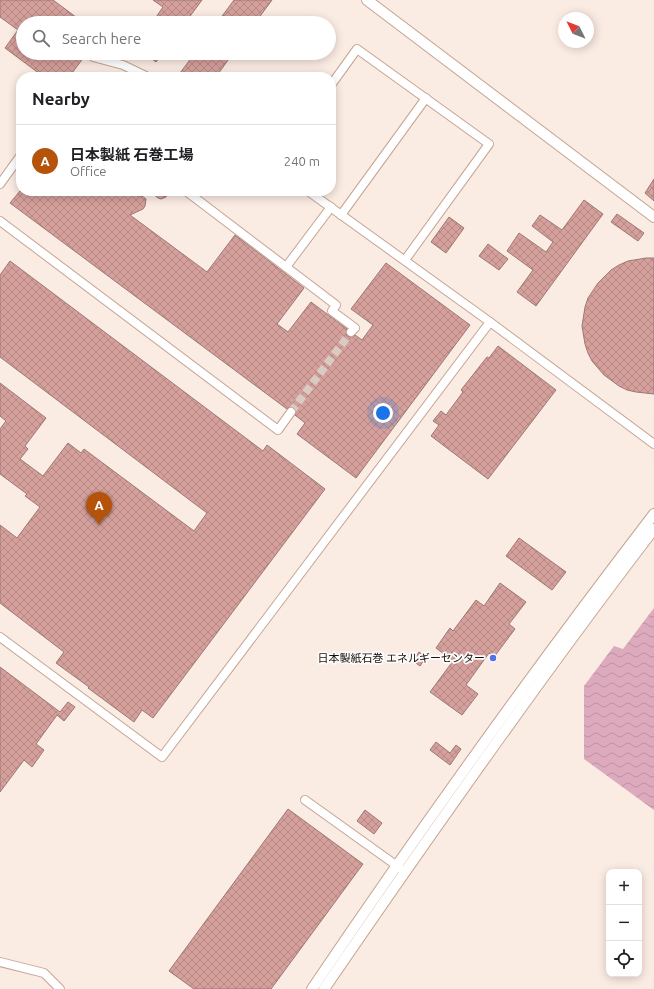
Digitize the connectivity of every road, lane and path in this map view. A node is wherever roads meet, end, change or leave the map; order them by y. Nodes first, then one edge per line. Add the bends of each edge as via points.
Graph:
1 (367, 0) edge
2 (104, 60) edge
3 (138, 72) edge
4 (336, 78) edge
5 (426, 98) junction
6 (16, 162) edge
7 (0, 184) edge
8 (193, 196) edge
9 (315, 196) edge
10 (331, 208) junction
11 (341, 215) junction
12 (654, 217) edge
13 (0, 221) edge
14 (404, 260) junction
15 (286, 267) junction
16 (490, 322) junction
17 (351, 332) dead end
18 (291, 412) tunnel mouth
19 (654, 444) edge
20 (654, 514) edge
21 (654, 529) edge
22 (0, 637) edge
23 (305, 800) dead end
24 (396, 865) junction
25 (405, 872) junction
26 (0, 962) edge
27 (60, 989) edge
28 (312, 989) edge
29 (324, 989) edge

1 - 12 street
2 - 3 street
4 - 5 street via 358,49
5 - 11 street
5 - 14 street via 489,144
6 - 7 street
8 - 15 street
9 - 10 street
10 - 11 street
10 - 15 street
11 - 14 street
13 - 18 street via 278,430
14 - 16 street
15 - 17 street via 336,305 332,311 355,328
16 - 19 street
16 - 22 street via 162,757
20 - 24 street via 585,603
21 - 25 street via 592,609
23 - 24 street
24 - 25 street
24 - 28 street
25 - 29 street
26 - 27 street via 44,973

